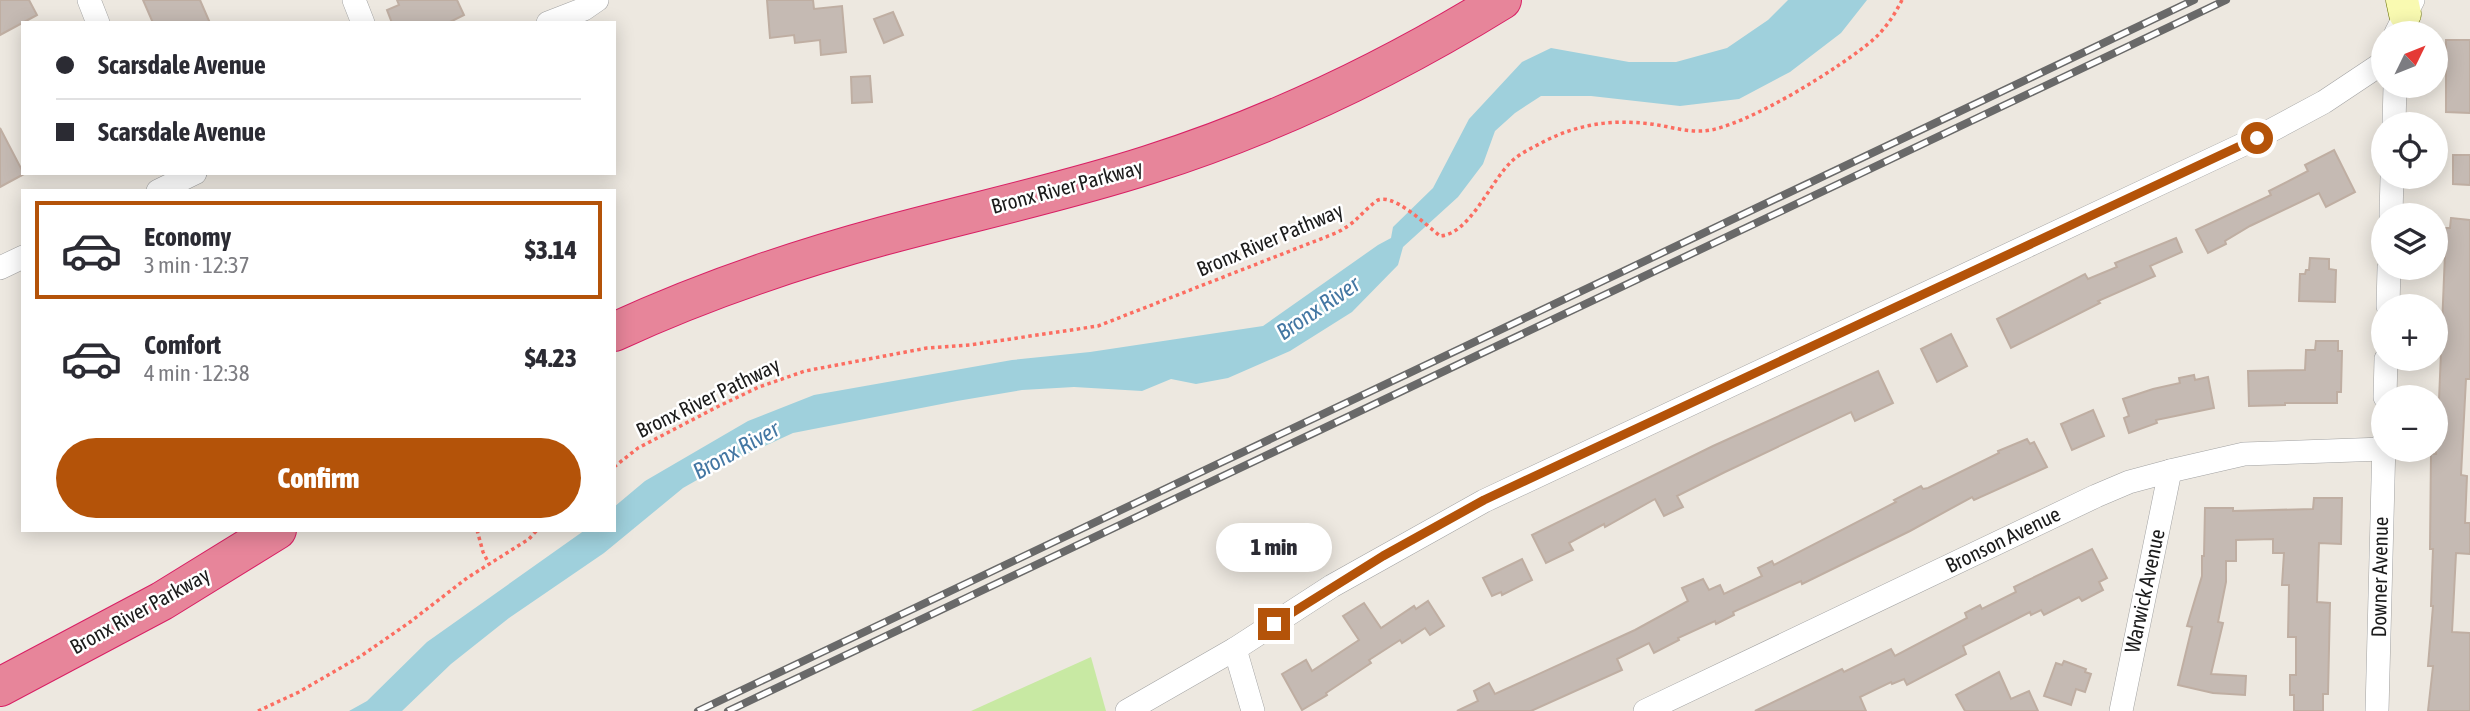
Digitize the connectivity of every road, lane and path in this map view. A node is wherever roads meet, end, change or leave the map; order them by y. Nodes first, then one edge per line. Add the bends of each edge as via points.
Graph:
1 (89, 0) edge
2 (354, 0) edge
3 (1455, 0) edge
4 (1502, 0) edge
5 (1902, 0) edge
6 (591, 5) edge
7 (97, 21) edge
8 (362, 21) edge
9 (553, 21) edge
10 (2371, 71) edge
11 (189, 175) edge
12 (160, 184) edge
13 (21, 258) edge
14 (0, 268) edge
15 (616, 305) edge
16 (616, 331) edge
17 (2371, 449) edge
18 (2383, 462) edge
19 (616, 465) edge
20 (2170, 471) junction
21 (231, 532) edge
22 (274, 532) edge
23 (478, 532) edge
24 (535, 532) edge
25 (489, 564) junction
26 (1235, 649) junction
27 (0, 661) edge
28 (0, 687) edge
29 (258, 711) edge
30 (1127, 711) edge
31 (1253, 711) edge
32 (1645, 711) edge
33 (2121, 711) edge
34 (2377, 711) edge

1 - 7 street
2 - 8 street
3 - 15 highway, Bronx River Parkway via 1335,64 1206,121 1098,156 794,237
4 - 16 highway, Bronx River Parkway via 1362,77 1208,145 1072,188 811,257 698,296
5 - 19 path, Bronx River Pathway via 1875,38 1841,64 1722,128 1686,130 1618,121 1590,124 1545,141 1510,163 1464,224 1447,235 1440,236 1396,202 1382,198 1336,233 1098,326 927,348 805,371 719,406 638,448
6 - 9 street
10 - 26 street via 2257,138 1484,500 1332,586
11 - 12 street
13 - 14 street
17 - 20 street, Bronson Avenue via 2245,454
18 - 34 street, Downer Avenue
20 - 32 street, Bronson Avenue via 2096,496
20 - 33 street, Warwick Avenue
21 - 27 highway, Bronx River Parkway
22 - 28 highway, Bronx River Parkway via 162,601
23 - 25 path
24 - 25 path
25 - 29 path via 380,644
26 - 30 street
26 - 31 street

